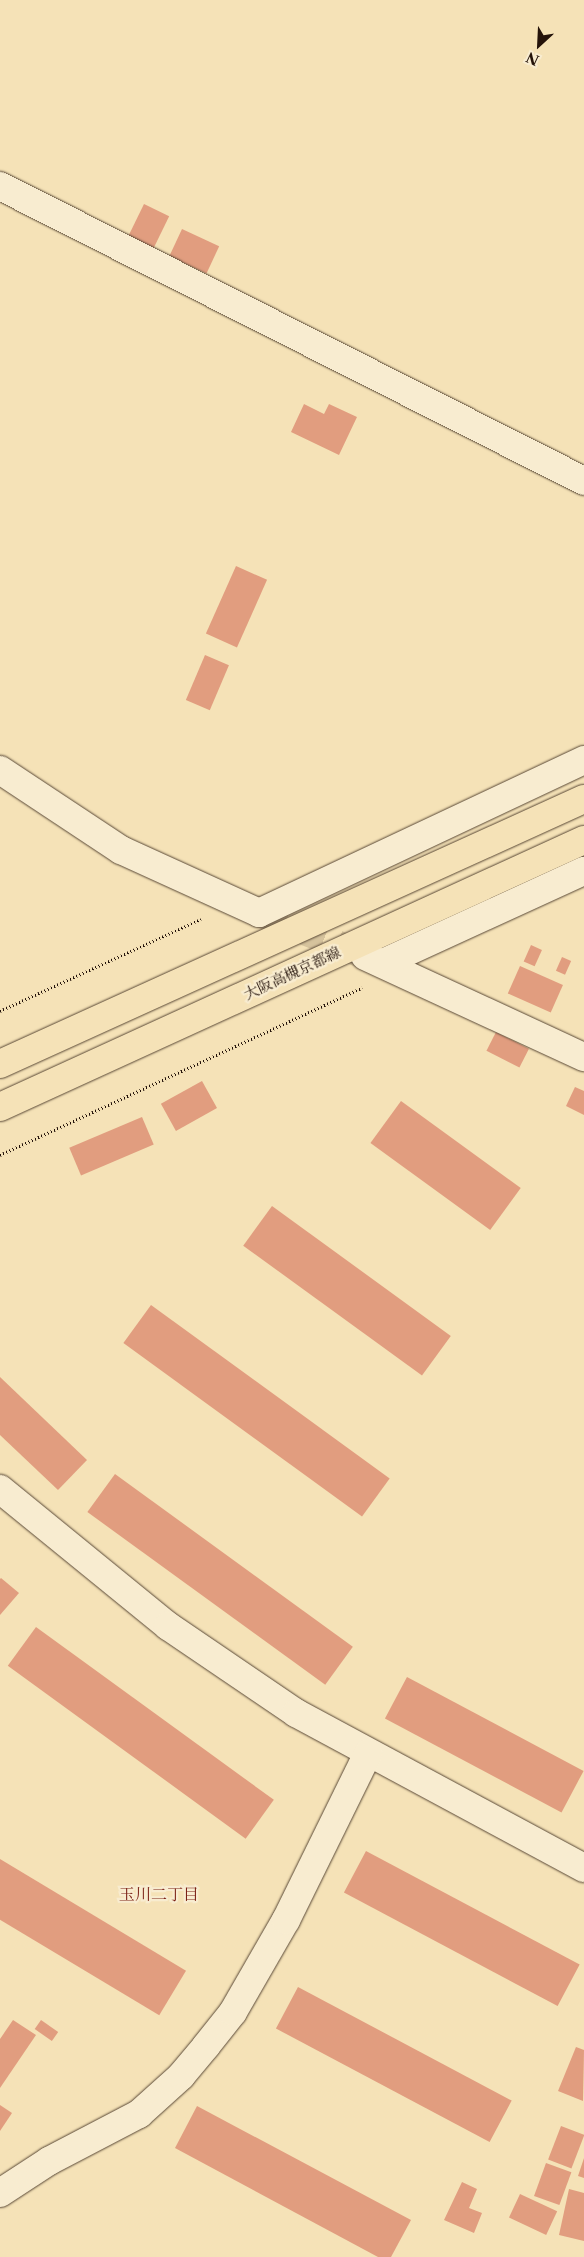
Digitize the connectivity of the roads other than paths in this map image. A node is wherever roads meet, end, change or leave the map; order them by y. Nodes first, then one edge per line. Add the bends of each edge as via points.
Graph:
1 (0, 186) edge
2 (584, 481) edge
3 (584, 760) edge
4 (0, 770) edge
5 (584, 799) edge
6 (584, 840) edge
7 (584, 871) edge
8 (584, 1056) edge
9 (0, 1064) edge
10 (0, 1106) edge
11 (0, 1489) edge
12 (368, 1753) junction
13 (584, 1868) edge
14 (0, 2192) edge

1 - 2 street
3 - 4 street via 259,913 121,850
5 - 9 main road
6 - 10 main road, 大阪高槻京都線
7 - 8 street via 375,959
11 - 12 street via 168,1626 296,1713
12 - 13 street
12 - 14 street via 286,1920 234,2012 181,2076 139,2114 49,2161

